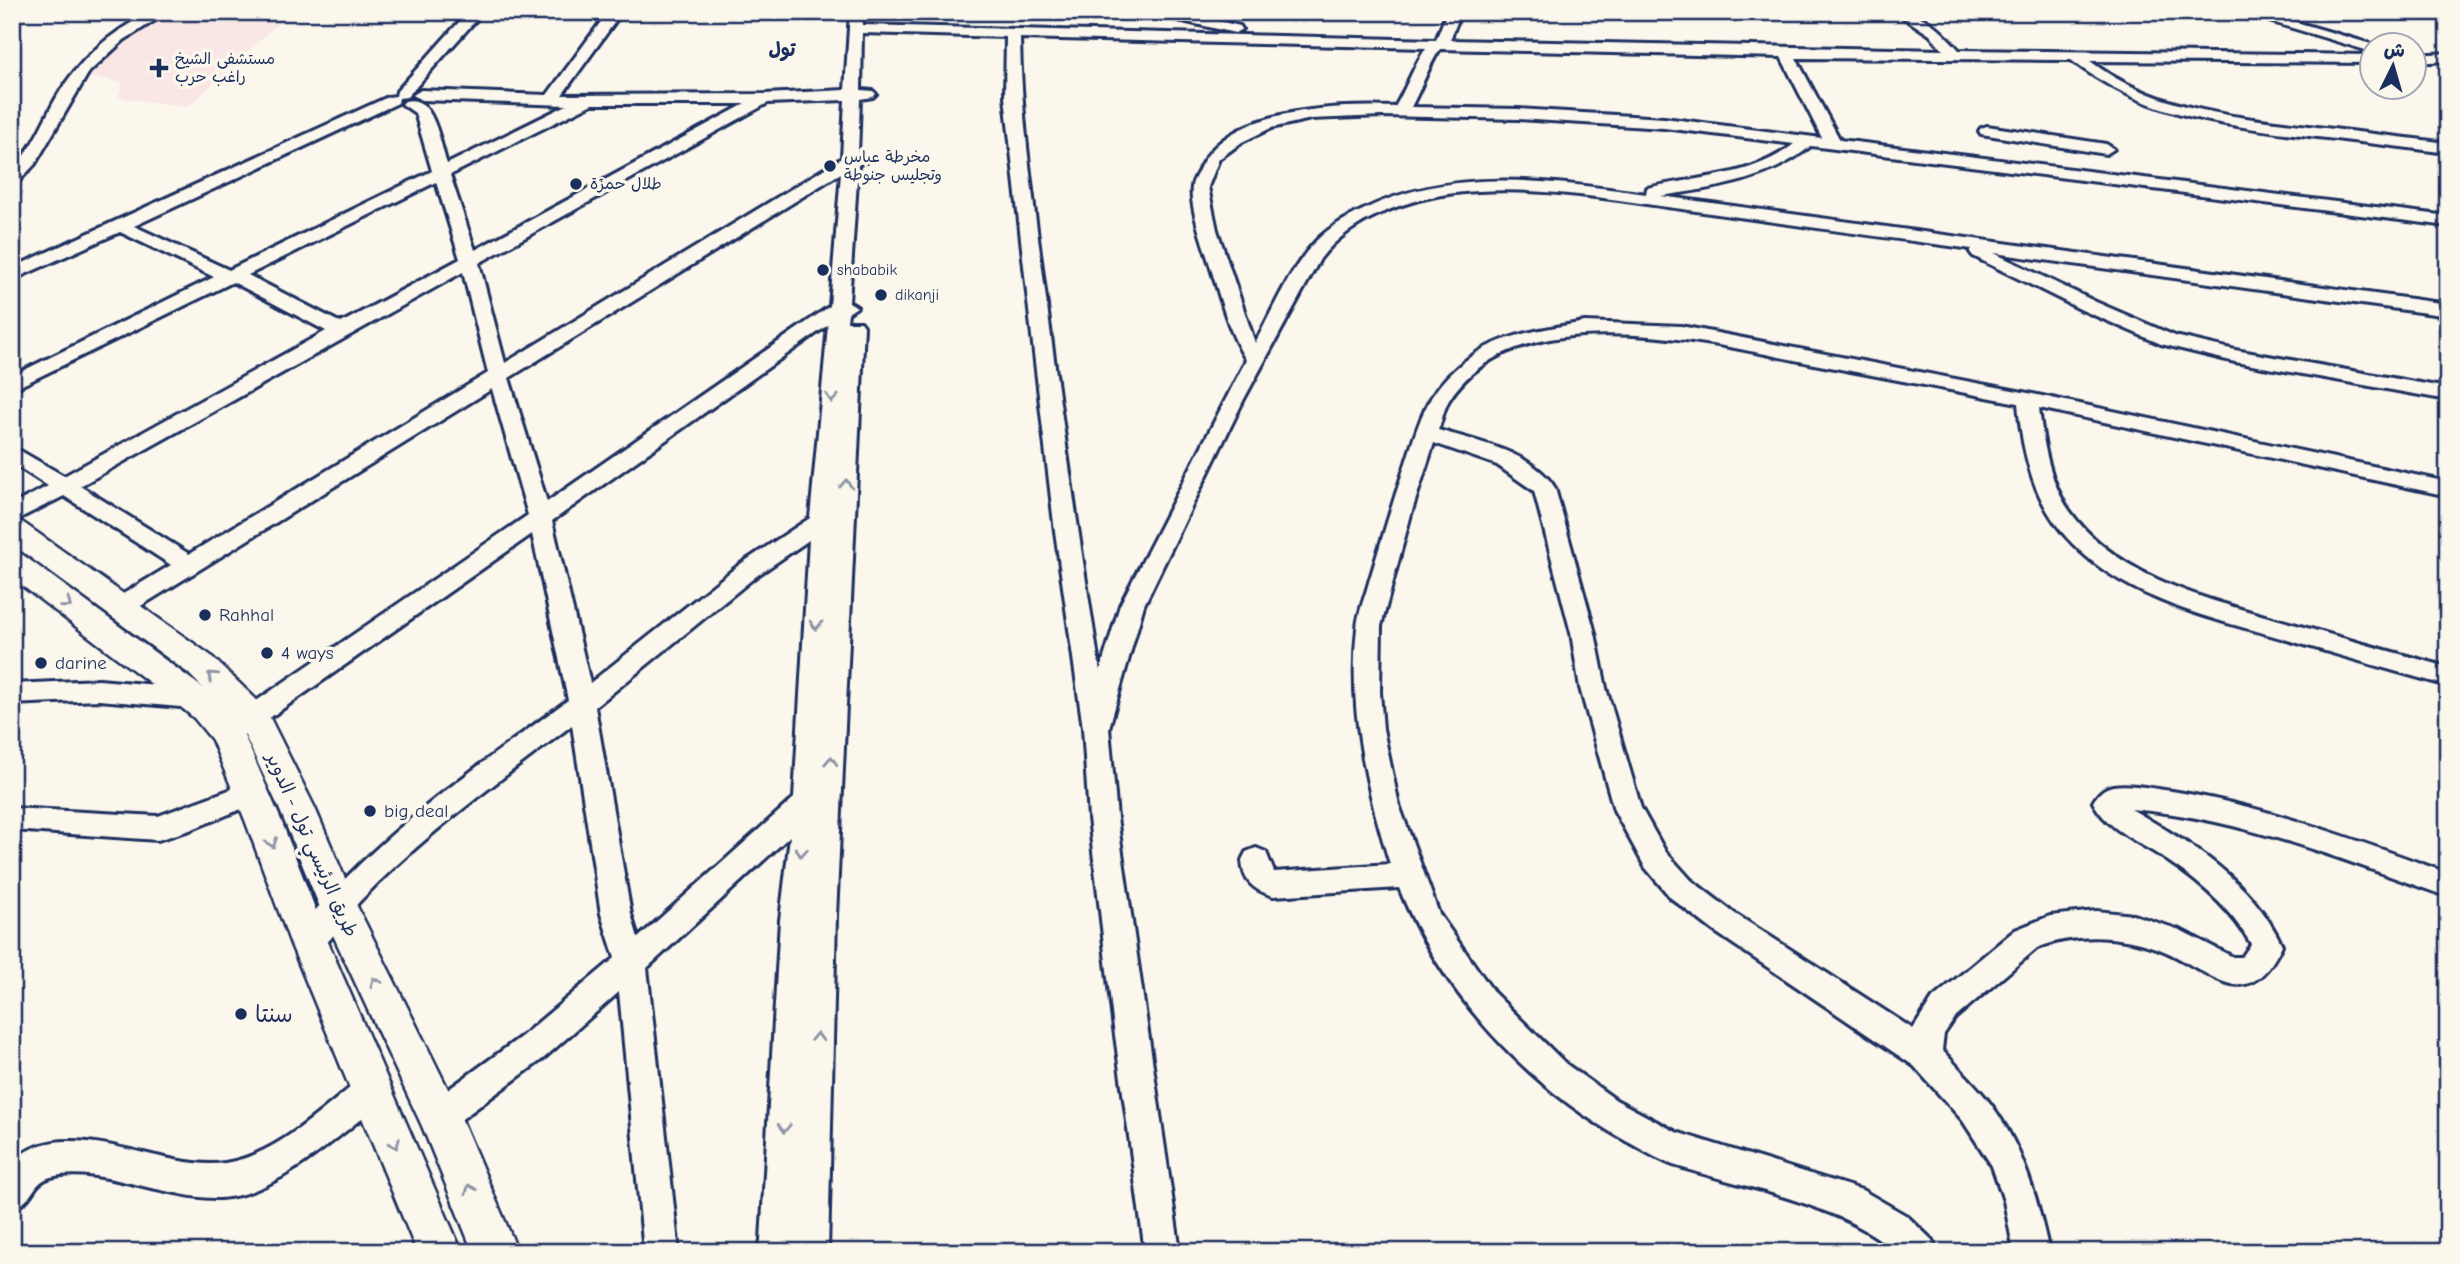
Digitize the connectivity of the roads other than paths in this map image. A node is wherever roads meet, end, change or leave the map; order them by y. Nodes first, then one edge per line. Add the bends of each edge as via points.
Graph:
1 (161, 12) edge
2 (476, 12) edge
3 (487, 12) edge
4 (615, 12) edge
5 (1161, 12) edge
6 (1454, 12) edge
7 (1902, 12) edge
8 (2246, 12) edge
9 (864, 26) edge
10 (1013, 34) junction
11 (1290, 42) junction
12 (2358, 44) edge
13 (1437, 45) junction
14 (1786, 53) junction
15 (1954, 54) junction
16 (2075, 56) junction
17 (2448, 57) edge
18 (2428, 58) edge
19 (2358, 59) edge
20 (861, 95) junction
21 (408, 99) junction
22 (551, 100) junction
23 (589, 100) junction
24 (765, 100) junction
25 (1400, 112) junction
26 (1987, 131) dead end
27 (2026, 136) junction
28 (1809, 140) junction
29 (1833, 143) junction
30 (18, 146) dead end
31 (2448, 148) edge
32 (2105, 149) dead end
33 (857, 160) junction
34 (26, 164) junction
35 (2035, 169) junction
36 (440, 173) junction
37 (12, 178) edge
38 (1632, 197) junction
39 (2448, 221) edge
40 (121, 226) junction
41 (1956, 241) junction
42 (470, 263) junction
43 (12, 275) edge
44 (231, 276) junction
45 (847, 307) junction
46 (2448, 310) edge
47 (341, 331) junction
48 (1255, 359) junction
49 (500, 377) junction
50 (12, 384) edge
51 (2448, 394) edge
52 (2028, 399) junction
53 (1428, 434) junction
54 (12, 453) edge
55 (62, 487) junction
56 (2448, 489) edge
57 (12, 515) edge
58 (540, 518) junction
59 (832, 519) junction
60 (12, 529) edge
61 (12, 562) edge
62 (189, 565) junction
63 (122, 606) junction
64 (2448, 677) edge
65 (12, 694) edge
66 (192, 698) junction
67 (582, 704) junction
68 (239, 725) junction
69 (1096, 728) junction
70 (251, 793) junction
71 (818, 801) junction
72 (12, 819) edge
73 (1256, 860) dead end
74 (1408, 875) junction
75 (2448, 885) edge
76 (338, 905) junction
77 (309, 943) junction
78 (631, 963) junction
79 (1925, 1055) junction
80 (801, 1086) junction
81 (372, 1090) junction
82 (439, 1116) junction
83 (16, 1190) dead end
84 (440, 1252) edge
85 (496, 1252) edge
86 (662, 1252) edge
87 (775, 1252) edge
88 (810, 1252) edge
89 (1163, 1252) edge
90 (1920, 1252) edge
91 (2032, 1252) edge

1 - 34 street via 129,29 90,60
2 - 21 street
3 - 21 street
4 - 22 street
5 - 11 street
6 - 13 street
7 - 15 street via 1935,32
8 - 12 street
9 - 10 street
9 - 20 street
10 - 11 street
10 - 69 street via 1013,97 1065,524
11 - 13 street
13 - 14 street
13 - 25 street via 1421,66 1420,77
14 - 15 street
14 - 29 street
15 - 16 street
16 - 19 street
16 - 31 street via 2119,86 2199,115
17 - 18 street
20 - 24 street
20 - 33 street
21 - 22 street
21 - 36 street via 422,111
21 - 40 street
22 - 23 street
23 - 24 street
23 - 36 street
24 - 42 street
25 - 28 street via 1613,118
25 - 48 street via 1311,114 1266,124 1221,149 1208,163 1200,187 1208,230 1244,341
26 - 27 street
27 - 32 street
27 - 35 street
28 - 29 street
28 - 38 street via 1784,161 1758,172
29 - 35 street
30 - 34 street
33 - 45 street
33 - 49 street via 718,239
34 - 37 street
35 - 39 street
36 - 42 street
36 - 44 street
38 - 41 street
38 - 48 street via 1483,185 1420,194 1368,212 1317,249
40 - 43 street
40 - 44 street
41 - 46 street
41 - 51 street via 2168,340
42 - 47 street
42 - 49 street
44 - 47 street
44 - 50 street
45 - 58 street
45 - 59 street
47 - 55 street
48 - 69 street via 1132,605
49 - 58 street
49 - 62 street
52 - 53 street via 1681,332 1585,328 1502,347 1477,361 1438,400
52 - 56 street
52 - 64 street via 2050,498 2073,530 2118,566 2154,587 2204,606
53 - 74 street via 1400,513 1369,626 1370,729 1385,806
53 - 79 street via 1499,459 1532,476 1544,488 1625,800 1656,859 1681,889 1724,922
54 - 55 street
55 - 57 street
55 - 62 street
58 - 67 street
58 - 68 street
59 - 67 street via 747,571
59 - 71 street
60 - 63 main road, طريق الرئيسي تول - الدوير
61 -> 66 main road, طريق الرئيسي تول - الدوير
62 - 63 street
68 -> 63 main road, طريق الرئيسي تول - الدوير via 199,664
65 - 66 street via 99,690
66 - 68 main road, طريق الرئيسي تول - الدوير
67 - 76 street via 424,823
67 - 78 street via 616,914
68 - 70 main road, طريق الرئيسي تول - الدوير
68 - 76 main road, طريق الرئيسي تول - الدوير via 298,808
69 - 89 street via 1103,818
70 - 72 street via 158,828
70 -> 77 main road, طريق الرئيسي تول - الدوير
71 - 78 street
71 - 80 street via 795,920
73 - 74 street via 1256,872 1273,884
74 - 90 street via 1427,921 1483,1003 1555,1075 1604,1111 1670,1147 1850,1202 1895,1228
75 - 79 street via 2218,812 2109,799 2115,814 2200,869 2256,923 2267,945 2250,970 2230,971 2169,939 2134,928 2096,924 2050,929 2026,939 1944,1008 1929,1029
76 - 77 street
82 -> 76 main road, طريق الرئيسي تول - الدوير
77 - 81 main road, طريق الرئيسي تول - الدوير
78 - 82 street via 533,1047
78 - 86 street
79 - 91 street via 1975,1110 2005,1157
80 -> 87 street
80 - 88 street
81 - 83 street via 280,1158 223,1181 68,1159 27,1171
81 -> 84 main road, طريق الرئيسي تول - الدوير
85 -> 82 main road, طريق الرئيسي تول - الدوير

